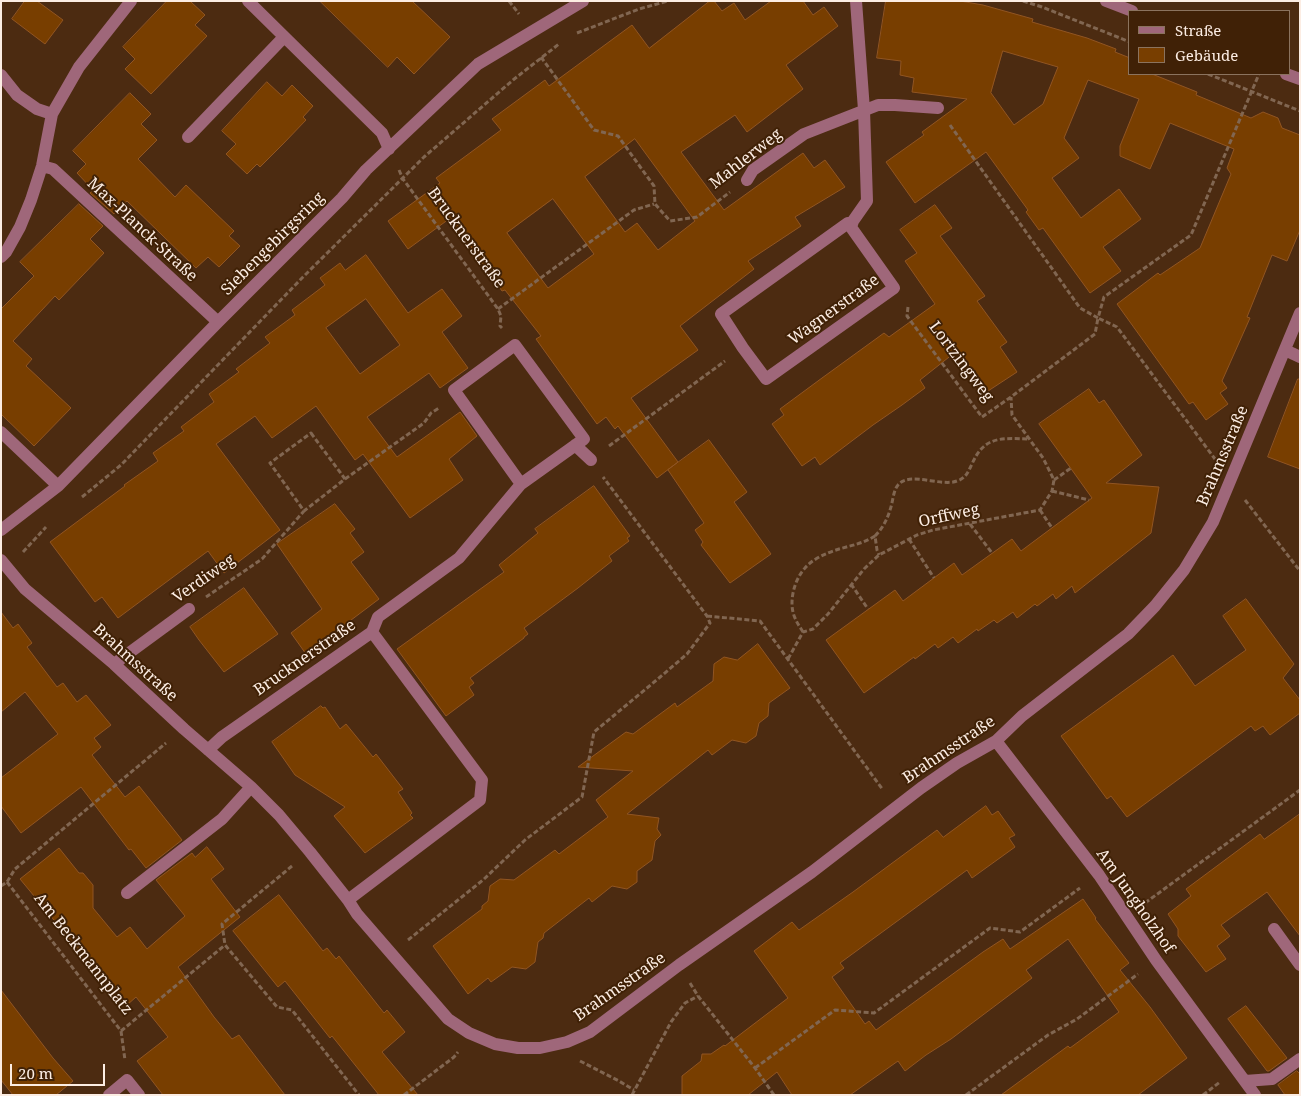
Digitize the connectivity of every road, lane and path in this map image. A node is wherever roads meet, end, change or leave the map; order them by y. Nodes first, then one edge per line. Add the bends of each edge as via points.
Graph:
1 (131, 1) edge
2 (248, 1) edge
3 (583, 1) edge
4 (668, 1) edge
5 (856, 1) edge
6 (1023, 1) edge
7 (1106, 1) edge
8 (1129, 10) edge
9 (525, 35) junction
10 (571, 36) dead end
11 (284, 37) junction
12 (563, 41) dead end
13 (1128, 41) edge
14 (542, 58) junction
15 (1, 75) edge
16 (1211, 75) edge
17 (1259, 75) edge
18 (1252, 91) junction
19 (938, 108) joint
20 (864, 110) junction
21 (1300, 111) edge
22 (52, 114) junction
23 (188, 137) dead end
24 (389, 149) junction
25 (42, 166) junction
26 (403, 179) junction
27 (747, 180) joint
28 (654, 204) junction
29 (851, 227) junction
30 (1, 257) edge
31 (909, 298) dead end
32 (498, 309) junction
33 (1300, 313) edge
34 (1098, 318) junction
35 (218, 322) junction
36 (515, 345) junction
37 (743, 348) junction
38 (1285, 350) junction
39 (1300, 356) edge
40 (458, 396) junction
41 (1011, 397) junction
42 (1, 432) edge
43 (1029, 439) junction
44 (575, 445) junction
45 (591, 460) junction
46 (1071, 468) dead end
47 (345, 479) junction
48 (1054, 480) junction
49 (1231, 481) junction
50 (522, 484) junction
51 (58, 486) junction
52 (1052, 492) junction
53 (78, 500) dead end
54 (1089, 500) dead end
55 (1040, 510) junction
56 (304, 511) junction
57 (50, 524) dead end
58 (970, 524) junction
59 (1052, 528) dead end
60 (1, 530) edge
61 (875, 536) junction
62 (908, 540) junction
63 (992, 553) dead end
64 (880, 555) junction
65 (3, 562) edge
66 (1300, 572) edge
67 (934, 578) dead end
68 (852, 584) junction
69 (189, 609) joint
70 (868, 609) dead end
71 (707, 616) junction
72 (372, 632) junction
73 (803, 632) junction
74 (788, 659) junction
75 (114, 664) junction
76 (184, 729) junction
77 (996, 741) junction
78 (208, 750) junction
79 (251, 787) junction
80 (1300, 790) edge
81 (895, 808) junction
82 (310, 852) junction
83 (1099, 875) junction
84 (7, 882) junction
85 (1, 886) edge
86 (127, 893) dead end
87 (348, 900) junction
88 (1127, 916) junction
89 (1274, 929) dead end
90 (419, 931) dead end
91 (225, 945) junction
92 (1156, 960) junction
93 (679, 965) junction
94 (1300, 965) edge
95 (698, 996) junction
96 (121, 1031) junction
97 (469, 1032) junction
98 (567, 1042) junction
99 (1300, 1059) edge
100 (755, 1068) junction
101 (127, 1080) junction
102 (1245, 1081) junction
103 (634, 1090) junction
104 (109, 1095) edge
105 (139, 1095) edge
106 (359, 1095) edge
107 (404, 1095) edge
108 (632, 1095) edge
109 (774, 1095) edge
110 (966, 1095) edge
111 (1255, 1095) edge

1 - 22 street via 79,67
2 - 11 street
3 - 9 street, Siebengebirgsring
4 - 10 path
5 - 20 street
6 - 13 path
7 - 8 street
9 - 14 path
9 - 24 street, Siebengebirgsring via 478,64
11 - 23 street
11 - 24 street via 382,133
12 - 14 path
14 - 26 path via 424,157
14 - 28 path via 594,130 618,136 654,186
15 - 22 street via 17,95 37,109
16 - 18 path
17 - 18 path, Lortzingweg
18 - 21 path
18 - 34 path, Lortzingweg via 1191,235 1104,297
19 - 20 street via 878,104
19 - 34 path via 1080,308
20 - 27 street, Mahlerweg via 804,134 753,170
20 - 29 street via 867,201
22 - 25 street
24 - 26 path, Brucknerstraße
24 - 35 street, Siebengebirgsring
25 - 30 street via 20,227
25 - 35 street, Max-Planck-Straße via 53,169
26 - 32 path, Brucknerstraße
26 - 53 path via 121,465
27 - 28 path, Mahlerweg via 697,217 670,221
28 - 32 path via 634,210
29 - 37 street, Wagnerstraße via 848,223 721,314
29 - 37 street, Wagnerstraße via 894,288 766,379
31 - 41 path, Lortzingweg via 907,316 982,417
32 - 36 path, Brucknerstraße via 500,326
33 - 38 street, Brahmsstraße
34 - 41 path, Lortzingweg via 1095,334
34 - 49 path via 1116,326
35 - 51 street, Siebengebirgsring
36 - 40 street via 454,390
36 - 44 street via 584,439
37 - 45 path
38 - 39 street
38 - 49 street, Brahmsstraße
40 - 47 path, Verdiweg
40 - 50 street
41 - 43 path via 1012,415
42 - 51 street
43 - 48 path
43 - 61 path via 1002,439 986,444 974,458 967,475 954,482 903,480 897,485 886,521
44 - 45 street
44 - 50 street, Brucknerstraße
45 - 71 path
46 - 48 path
47 - 56 path, Verdiweg
47 - 56 path via 311,433 270,463
48 - 52 path
49 - 66 path
49 - 77 street, Brahmsstraße via 1198,547 1155,606 1128,634 1022,716
50 - 72 street, Brucknerstraße via 459,558 378,617
51 - 60 street, Siebengebirgsring
52 - 54 path
52 - 55 path
55 - 58 path, Orffweg
55 - 59 path
56 - 69 path, Verdiweg via 262,559
57 - 65 path via 24,551
58 - 62 path, Orffweg via 933,530
58 - 63 path
61 - 64 path
61 - 73 path via 866,542 828,553 804,569 792,600 795,619
62 - 64 path, Orffweg
62 - 67 path
64 - 68 path, Orffweg
65 - 75 street, Brahmsstraße via 25,589
68 - 70 path
68 - 73 path, Orffweg via 814,629
69 - 75 street, Verdiweg
71 - 74 path via 760,621
71 - 90 path via 710,624 687,654 594,732 582,797 525,840 483,880
72 - 78 street, Brucknerstraße
72 - 87 street via 482,780 480,800
73 - 74 path, Orffweg
74 - 81 path
75 - 76 street, Brahmsstraße
76 - 78 street, Brahmsstraße
76 - 84 path via 14,869
77 - 81 street, Brahmsstraße via 957,762
77 - 83 street, Am Jungholzhof
78 - 79 street, Brahmsstraße
79 - 82 street, Brahmsstraße
79 - 86 street via 222,819
80 - 88 path
81 - 93 street, Brahmsstraße via 812,872
82 - 87 street, Brahmsstraße
82 - 91 path via 222,924
83 - 88 street, Am Jungholzhof
83 - 100 path via 1020,932 990,928 874,1013 835,1010
84 - 85 path
84 - 96 path, Am Beckmannplatz
87 - 97 street, Brahmsstraße via 448,1019
88 - 92 street, Am Jungholzhof
89 - 94 street
91 - 96 path
91 - 106 path via 277,1007 292,1010
92 - 102 street, Am Jungholzhof
92 - 110 path via 1078,1019 1048,1035
93 - 95 path
93 - 98 street, Brahmsstraße via 590,1032
95 - 100 path
95 - 103 path via 685,1003 671,1022
96 - 101 path, Am Beckmannplatz
97 - 98 street, Brahmsstraße via 494,1044 518,1048 540,1048
97 - 107 path via 454,1057
98 - 103 path via 575,1058
99 - 102 street via 1272,1079
100 - 109 path
101 - 104 street
101 - 105 street
102 - 111 street, Am Jungholzhof
103 - 108 path

